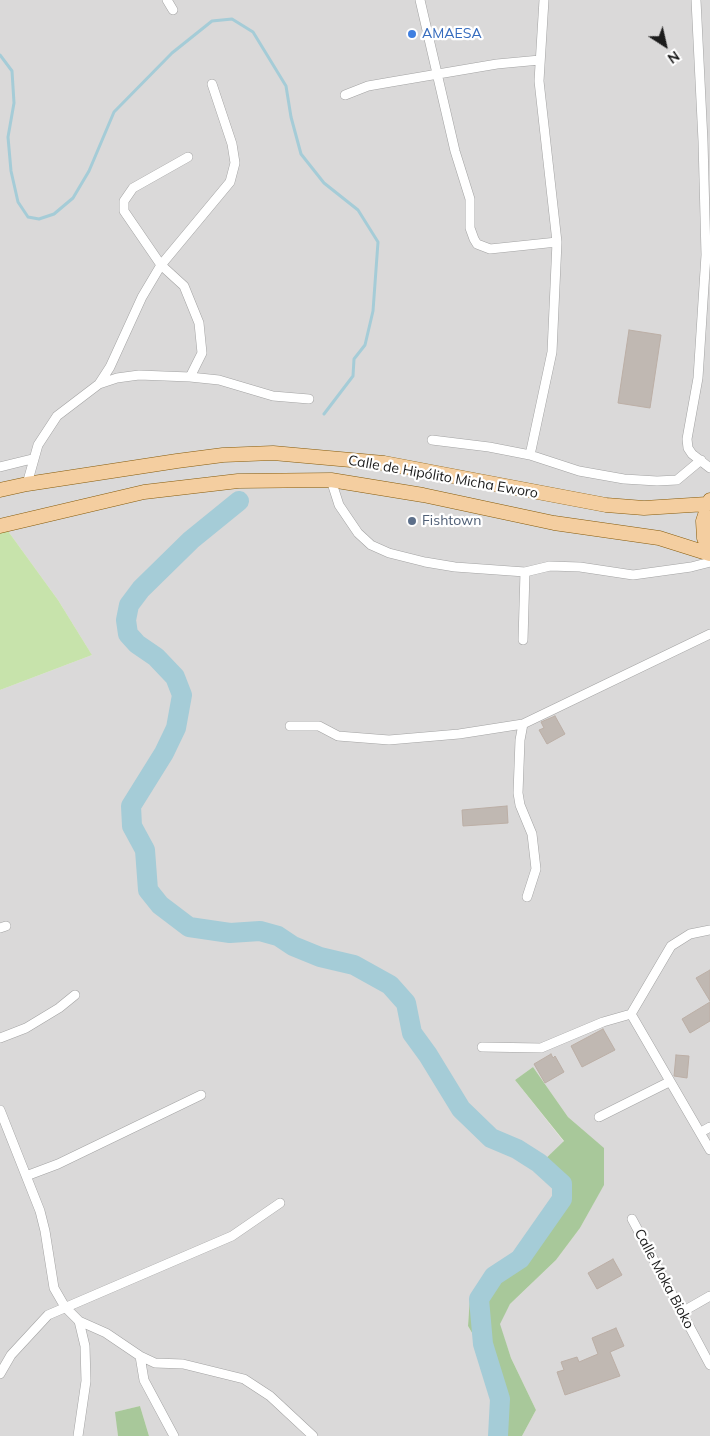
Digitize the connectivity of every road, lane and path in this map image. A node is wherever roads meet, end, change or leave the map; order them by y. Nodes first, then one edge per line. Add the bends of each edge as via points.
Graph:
1 (167, 0) edge
2 (420, 0) edge
3 (544, 0) edge
4 (696, 0) edge
5 (173, 10) dead end
6 (540, 60) junction
7 (438, 74) junction
8 (212, 84) dead end
9 (345, 95) dead end
10 (188, 158) dead end
11 (558, 242) junction
12 (162, 265) junction
13 (190, 377) junction
14 (99, 384) junction
15 (308, 399) dead end
16 (432, 440) dead end
17 (530, 455) junction
18 (32, 458) junction
19 (701, 460) junction
20 (0, 467) edge
21 (710, 468) edge
22 (331, 480) junction
23 (27, 484) junction
24 (0, 490) edge
25 (709, 502) edge
26 (0, 526) edge
27 (710, 554) edge
28 (710, 562) edge
29 (524, 572) junction
30 (710, 634) edge
31 (523, 640) dead end
32 (522, 724) junction
33 (290, 726) dead end
34 (527, 896) dead end
35 (710, 930) edge
36 (75, 995) dead end
37 (631, 1014) junction
38 (0, 1038) edge
39 (482, 1046) dead end
40 (670, 1082) junction
41 (201, 1095) dead end
42 (0, 1110) edge
43 (599, 1117) dead end
44 (710, 1127) edge
45 (701, 1132) junction
46 (710, 1150) edge
47 (26, 1176) junction
48 (280, 1203) dead end
49 (632, 1219) dead end
50 (710, 1296) edge
51 (65, 1307) junction
52 (682, 1312) junction
53 (79, 1321) junction
54 (140, 1356) junction
55 (710, 1365) edge
56 (0, 1374) edge
57 (78, 1436) edge
58 (174, 1436) edge
59 (313, 1436) edge

1 - 5 street
2 - 7 street
3 - 6 street
4 - 19 street via 706,255 698,378 688,448
6 - 7 street
6 - 11 street via 539,81
7 - 9 street via 368,86
7 - 11 street via 455,151 470,199 470,228 477,244 490,249
8 - 12 street via 232,144 235,164 230,182
10 - 12 street via 133,188 124,201 124,211
11 - 17 street via 552,352
12 - 13 street via 184,286 199,323 202,353
12 - 14 street via 142,297
13 - 14 street via 138,375
13 - 15 street via 219,380 273,396
14 - 18 street via 57,416
16 - 17 street
17 - 19 street via 579,471 657,481 677,480
18 - 20 street
18 - 23 street
19 - 21 street
22 - 26 main road, Calle de Hipólito Micha Eworo via 238,481 144,492
22 - 27 main road, Calle de Hipólito Micha Eworo via 423,495 554,523 659,538
22 - 29 street via 339,505 358,533 371,545 389,553 455,567
23 - 24 main road, Calle de Hipólito Micha Eworo
23 - 25 main road, Calle de Hipólito Micha Eworo via 223,455 273,453 384,463 606,505 644,508
25 - 27 main road via 702,521
28 - 29 street via 691,568 633,575 550,566
29 - 31 street
30 - 32 street
32 - 33 street via 389,740 338,736 319,726
32 - 34 street via 518,793 530,829 536,864 535,877
35 - 37 street via 690,934 671,946
36 - 38 street via 26,1028
37 - 39 street via 541,1048
37 - 40 street
40 - 43 street
40 - 45 street
41 - 47 street via 58,1164
42 - 47 street
44 - 45 street
45 - 46 street
47 - 51 street via 45,1231 54,1288
48 - 51 street via 232,1236
49 - 52 street, Calle Moka Bioko
50 - 52 street
51 - 53 street
51 - 56 street via 48,1315 35,1327 11,1355
52 - 55 street, Calle Moka Bioko
53 - 54 street via 115,1338
53 - 57 street via 85,1346 86,1381
54 - 58 street via 144,1380
54 - 59 street via 155,1363 183,1364 244,1379 270,1396

